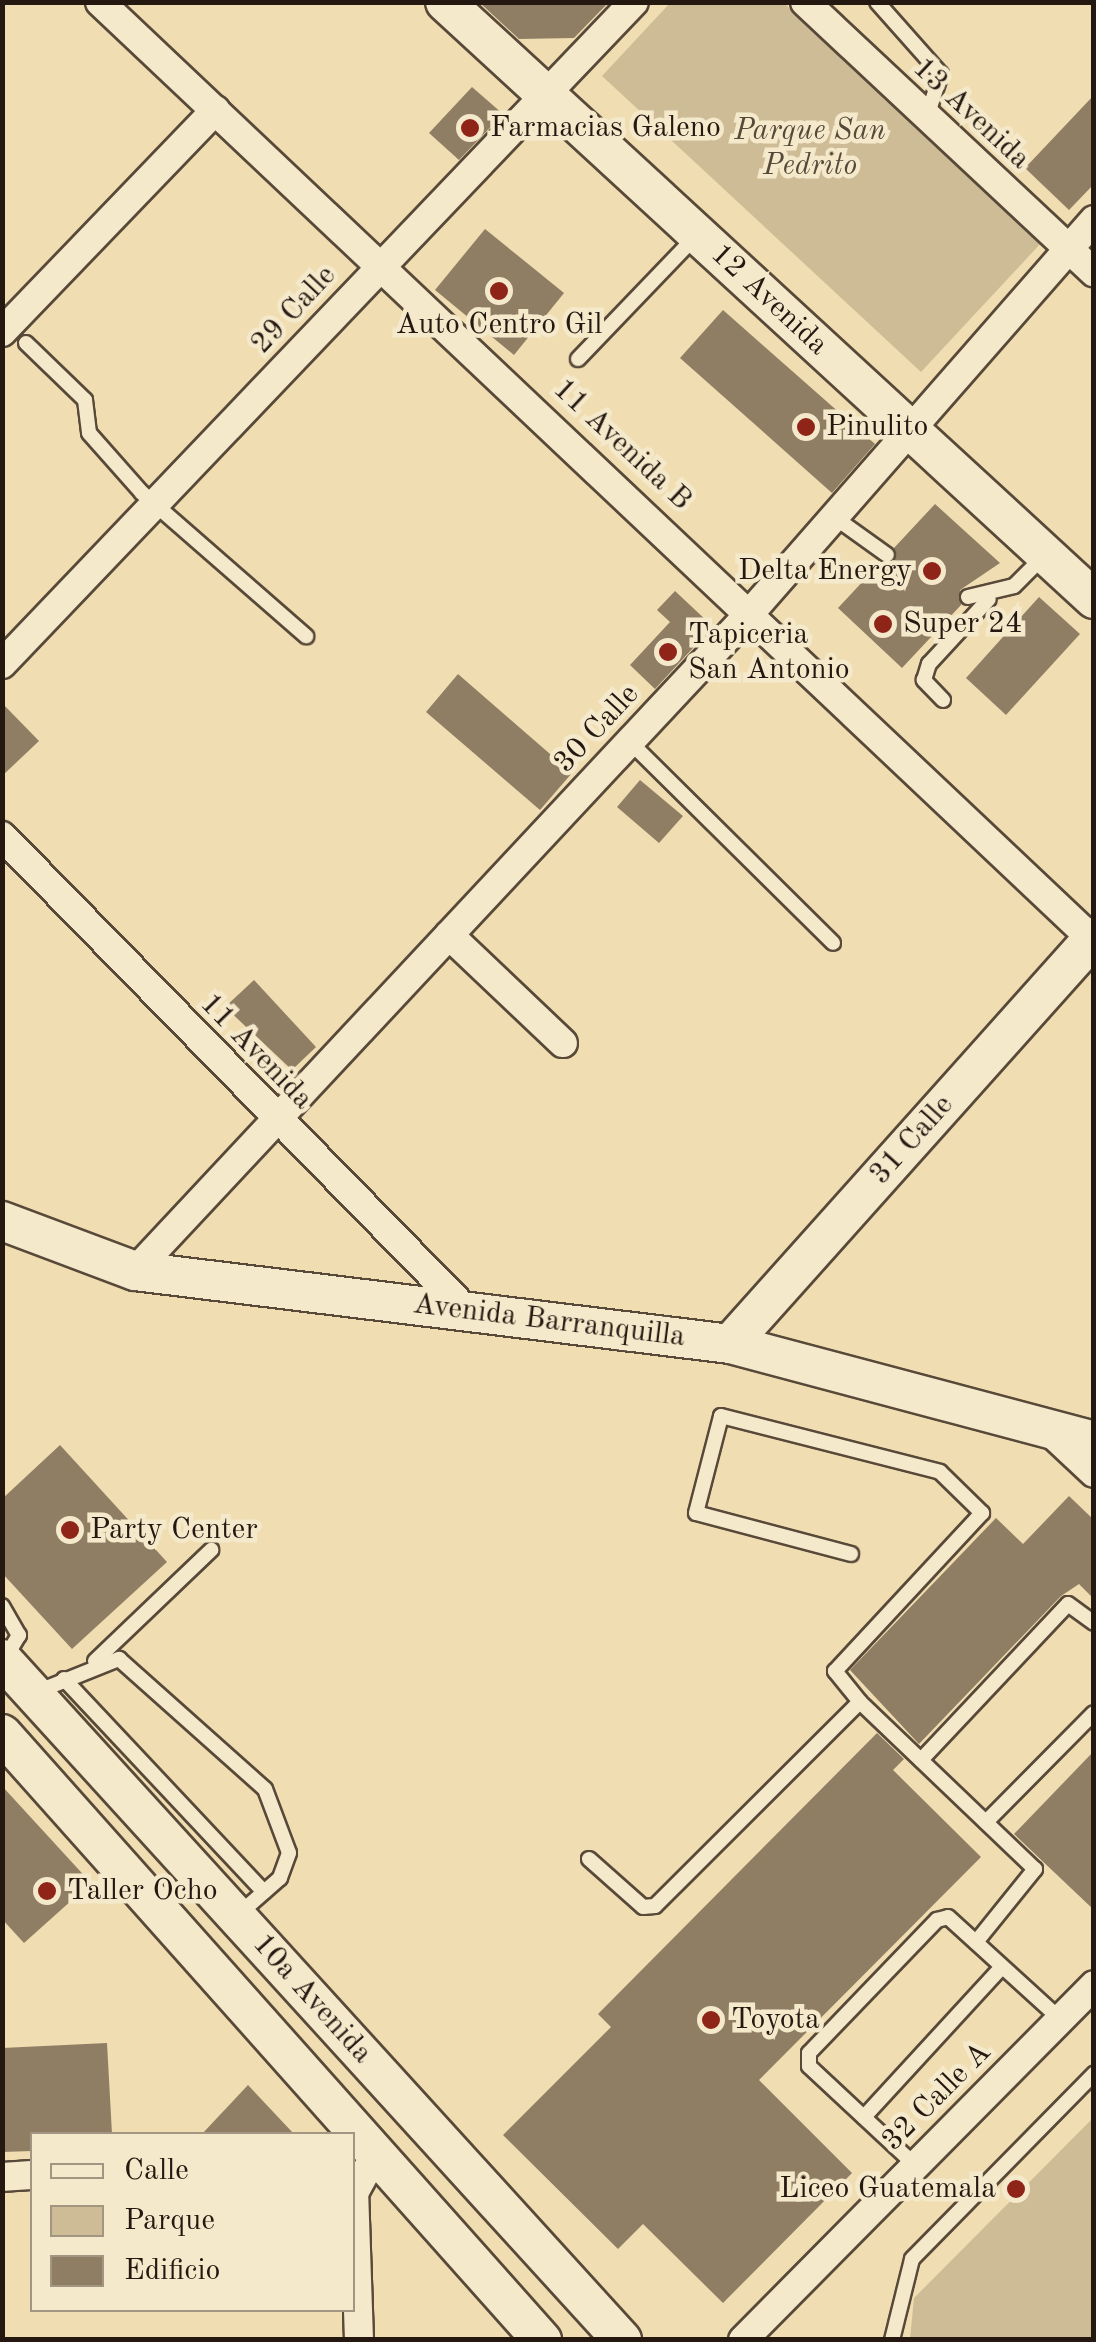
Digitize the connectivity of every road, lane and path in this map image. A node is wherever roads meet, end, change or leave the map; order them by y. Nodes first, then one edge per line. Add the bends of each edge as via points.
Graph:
1 (100, 2) edge
2 (445, 2) edge
3 (634, 2) edge
4 (805, 2) edge
5 (877, 2) edge
6 (545, 96) junction
7 (216, 110) junction
8 (926, 116) junction
9 (1094, 220) edge
10 (698, 235) junction
11 (1066, 248) junction
12 (382, 264) junction
13 (1094, 272) edge
14 (14, 338) edge
15 (578, 358) dead end
16 (910, 430) junction
17 (155, 504) junction
18 (834, 517) junction
19 (1046, 554) junction
20 (887, 555) dead end
21 (968, 597) dead end
22 (989, 598) junction
23 (1094, 598) edge
24 (751, 612) junction
25 (306, 636) dead end
26 (2, 664) edge
27 (943, 700) dead end
28 (630, 741) junction
29 (2, 836) edge
30 (449, 934) junction
31 (1093, 939) edge
32 (833, 943) dead end
33 (563, 1044) dead end
34 (276, 1120) junction
35 (2, 1221) edge
36 (136, 1271) junction
37 (465, 1309) junction
38 (730, 1344) junction
39 (1046, 1428) junction
40 (1094, 1441) edge
41 (1094, 1472) edge
42 (211, 1550) dead end
43 (850, 1554) dead end
44 (2, 1606) edge
45 (1094, 1623) edge
46 (3, 1660) edge
47 (94, 1662) junction
48 (48, 1686) junction
49 (860, 1702) junction
50 (1094, 1713) edge
51 (2, 1734) edge
52 (922, 1760) junction
53 (986, 1822) junction
54 (589, 1859) dead end
55 (250, 1904) junction
56 (976, 1942) junction
57 (1002, 1966) junction
58 (1094, 1985) edge
59 (1060, 2019) junction
60 (1094, 2074) edge
61 (864, 2117) junction
62 (352, 2132) edge
63 (364, 2146) edge
64 (916, 2165) junction
65 (30, 2176) edge
66 (2, 2177) edge
67 (403, 2183) junction
68 (355, 2188) edge
69 (355, 2222) edge
70 (359, 2340) edge
71 (542, 2340) edge
72 (566, 2340) edge
73 (622, 2340) edge
74 (743, 2340) edge
75 (892, 2340) edge

1 - 7 street, 11 Avenida B
2 - 6 main road, 12 Avenida
3 - 6 street, 29 Calle
4 - 8 street, 13 Avenida
5 - 8 lane via 941,74
6 - 10 main road, 12 Avenida
6 - 12 street, 29 Calle
7 - 12 street, 11 Avenida B
7 - 14 street
8 - 11 street, 13 Avenida
9 - 11 street, 30 Calle
10 - 15 lane
10 - 16 main road, 12 Avenida
11 - 13 street, 13 Avenida
11 - 16 street, 30 Calle
12 - 17 street, 29 Calle
12 - 24 street, 11 Avenida B
14 - 17 lane via 85,400 88,432
16 - 18 street, 30 Calle
16 - 19 main road, 12 Avenida
17 - 25 lane
17 - 26 street, 29 Calle
18 - 20 lane
18 - 24 street, 30 Calle
19 - 22 lane
19 - 23 main road, 12 Avenida
21 - 22 lane
22 - 27 lane via 929,664 924,680
24 - 28 street, 30 Calle
24 - 31 street, 11 Avenida B
28 - 30 street, 30 Calle
28 - 32 lane
29 - 34 street, 11 Avenida
30 - 33 street
30 - 34 street, 30 Calle
31 - 38 main road, 31 Calle
34 - 36 street, 30 Calle
34 - 37 street, 11 Avenida
35 - 36 main road, Avenida Barranquilla
36 - 37 main road, Avenida Barranquilla
37 - 38 main road, Avenida Barranquilla
38 - 39 main road, Avenida Barranquilla
39 - 40 main road, Avenida Barranquilla
39 - 41 street
42 - 47 lane
43 - 49 lane via 696,1513 722,1416 940,1472 982,1514 834,1671
44 - 46 lane via 18,1634
45 - 52 lane via 1068,1604
46 - 48 main road, 10a Avenida
47 - 48 lane
47 - 55 lane via 140,1670 265,1788 289,1853
48 - 55 main road, 10a Avenida
49 - 52 lane
49 - 54 lane via 655,1906 643,1907
50 - 53 lane
51 - 62 main road, 10a Avenida
52 - 53 lane
53 - 56 lane via 1036,1868
55 - 73 main road, 10a Avenida
56 - 57 lane
56 - 61 lane via 948,1917 937,1920 809,2053 809,2066
57 - 59 lane
57 - 61 lane
58 - 59 street, 32 Calle A
59 - 64 street, 32 Calle A
60 - 75 lane via 912,2259
61 - 64 lane
63 - 67 main road, 10a Avenida
63 - 68 street
64 - 74 street, 32 Calle A
65 - 66 street
67 - 71 main road, 10a Avenida
67 - 72 main road via 435,2198
69 - 70 street

